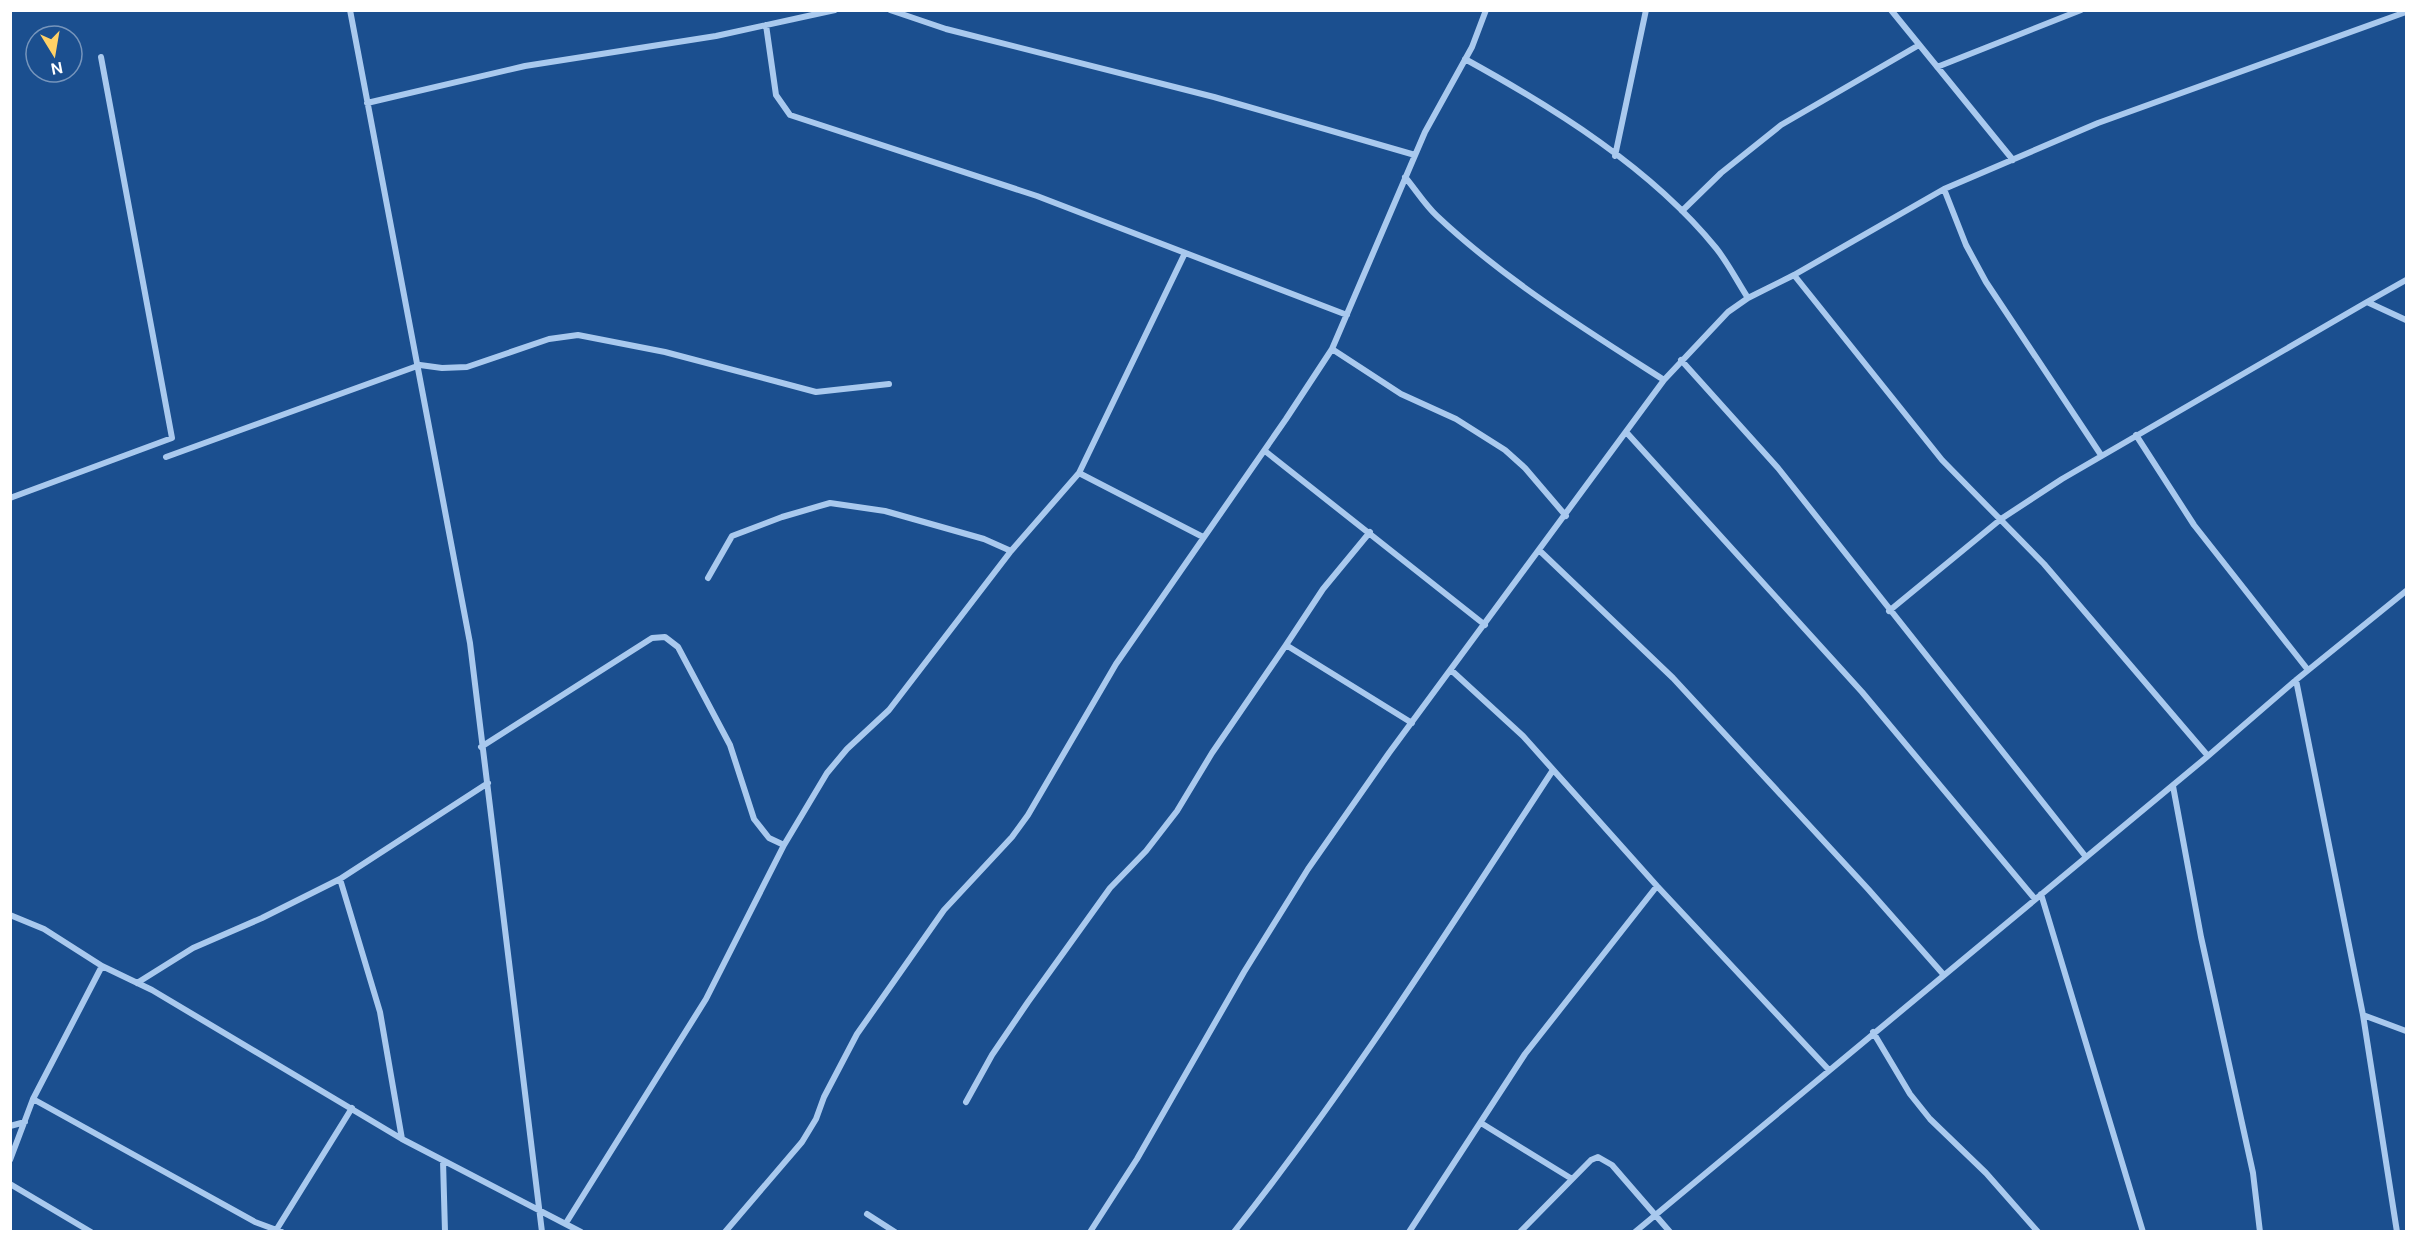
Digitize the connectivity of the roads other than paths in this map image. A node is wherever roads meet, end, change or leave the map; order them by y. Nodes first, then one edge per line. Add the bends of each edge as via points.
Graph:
1 (350, 10) edge
2 (835, 10) edge
3 (890, 10) edge
4 (1486, 10) edge
5 (1646, 10) edge
6 (1891, 10) edge
7 (2081, 10) edge
8 (2406, 12) edge
9 (766, 25) junction
10 (1919, 45) junction
11 (101, 57) dead end
12 (1465, 59) junction
13 (1937, 67) junction
14 (367, 103) junction
15 (1415, 155) junction
16 (1615, 156) junction
17 (2013, 159) junction
18 (1405, 177) junction
19 (1944, 189) junction
20 (1682, 212) junction
21 (1185, 253) junction
22 (1794, 275) junction
23 (2406, 280) edge
24 (1748, 298) junction
25 (2367, 302) junction
26 (1347, 315) junction
27 (2406, 320) edge
28 (1332, 349) junction
29 (1681, 360) junction
30 (420, 365) junction
31 (1664, 380) junction
32 (889, 384) dead end
33 (1627, 433) junction
34 (2136, 435) junction
35 (1265, 451) junction
36 (2101, 455) junction
37 (166, 457) dead end
38 (1079, 473) junction
39 (10, 498) edge
40 (1566, 516) junction
41 (2001, 519) junction
42 (1370, 532) junction
43 (1203, 537) junction
44 (1540, 550) junction
45 (1011, 551) junction
46 (708, 578) dead end
47 (2406, 591) edge
48 (1889, 611) junction
49 (1485, 625) junction
50 (1286, 645) junction
51 (1452, 670) junction
52 (2308, 670) junction
53 (2296, 680) junction
54 (1412, 723) junction
55 (481, 747) junction
56 (2208, 756) junction
57 (1552, 770) junction
58 (488, 783) junction
59 (2173, 786) junction
60 (784, 844) junction
61 (2086, 856) junction
62 (340, 879) junction
63 (1657, 886) junction
64 (2038, 897) junction
65 (10, 915) edge
66 (102, 966) junction
67 (1943, 974) junction
68 (137, 983) junction
69 (2363, 1015) junction
70 (2406, 1031) edge
71 (1873, 1032) junction
72 (1828, 1069) junction
73 (33, 1099) junction
74 (966, 1102) dead end
75 (352, 1108) junction
76 (25, 1122) junction
77 (1480, 1123) junction
78 (10, 1126) edge
79 (402, 1139) junction
80 (10, 1160) edge
81 (443, 1161) junction
82 (1572, 1179) junction
83 (10, 1184) edge
84 (538, 1209) junction
85 (867, 1214) dead end
86 (1654, 1214) junction
87 (566, 1223) junction
88 (278, 1231) edge
89 (91, 1232) edge
90 (444, 1232) edge
91 (542, 1232) edge
92 (581, 1232) edge
93 (725, 1232) edge
94 (895, 1232) edge
95 (1090, 1232) edge
96 (1234, 1232) edge
97 (1409, 1232) edge
98 (1520, 1232) edge
99 (1635, 1232) edge
100 (1670, 1232) edge
101 (2038, 1232) edge
102 (2143, 1232) edge
103 (2260, 1232) edge
104 (2397, 1232) edge

1 - 14 street
2 - 9 street
3 - 15 street via 946,29 1214,97
4 - 12 street
5 - 16 street
6 - 10 street
7 - 13 street
8 - 17 street via 2154,102
9 - 14 street via 525,66
9 - 21 street via 776,95 790,115 1036,196
10 - 13 street
10 - 20 street via 1780,125 1721,173
11 - 39 street via 172,438
12 - 15 street
12 - 16 street via 1538,100
13 - 17 street
14 - 30 street
15 - 18 street
16 - 20 street
17 - 19 street
18 - 26 street
18 - 31 street via 1436,215 1496,265 1577,325
19 - 22 street
19 - 36 street via 1986,282
20 - 24 street via 1717,249
21 - 26 street
21 - 38 street
22 - 24 street
22 - 41 street via 1942,460
23 - 25 street
24 - 29 street via 1728,312
25 - 27 street
25 - 34 street
26 - 28 street
28 - 35 street
28 - 40 street via 1401,393 1455,419 1505,450
29 - 31 street
29 - 48 street via 1778,468
30 - 32 street via 467,367 549,339 579,335 664,352 816,392
30 - 37 street
30 - 55 street via 471,643
31 - 33 street
33 - 40 street
33 - 64 street via 1862,692
34 - 36 street
34 - 52 street via 2194,525
35 - 42 street
35 - 43 street
36 - 41 street
38 - 43 street
38 - 45 street
40 - 44 street
41 - 48 street
41 - 56 street
42 - 49 street
42 - 50 street via 1323,589
43 - 93 street via 1116,664 1029,815 944,910 857,1034 802,1142
44 - 49 street
44 - 67 street via 1672,678
45 - 46 street via 984,539 885,512 830,503 732,536
45 - 60 street via 890,710 827,773
47 - 52 street
48 - 61 street
49 - 51 street
50 - 54 street
50 - 74 street via 1177,811 1110,888 1028,1002
51 - 54 street
51 - 57 street via 1523,736
52 - 53 street
53 - 56 street
53 - 69 street
54 - 95 street via 1308,869 1137,1160
55 - 58 street
55 - 60 street via 652,638 665,637 678,647 729,746 754,819 769,838
56 - 59 street
57 - 63 street
57 - 96 street via 1362,1061 1297,1153
58 - 62 street
58 - 84 street
59 - 61 street
59 - 103 street via 2250,1162
60 - 87 street via 706,999
61 - 64 street
62 - 68 street via 193,948
62 - 79 street via 380,1012
63 - 72 street
63 - 77 street via 1525,1054
64 - 67 street
64 - 102 street
65 - 66 street via 44,929
66 - 68 street
66 - 73 street
67 - 71 street
68 - 75 street
69 - 70 street
69 - 104 street
71 - 72 street
71 - 101 street via 1910,1094 1930,1119 1986,1173
72 - 86 street
73 - 76 street
73 - 88 street
75 - 79 street
75 - 88 street
76 - 78 street
76 - 80 street
77 - 82 street
77 - 97 street
79 - 81 street
81 - 84 street
81 - 90 street
82 - 86 street via 1598,1157 1612,1165
82 - 98 street
83 - 89 street
84 - 87 street
84 - 91 street
85 - 94 street
86 - 99 street
86 - 100 street
87 - 92 street

